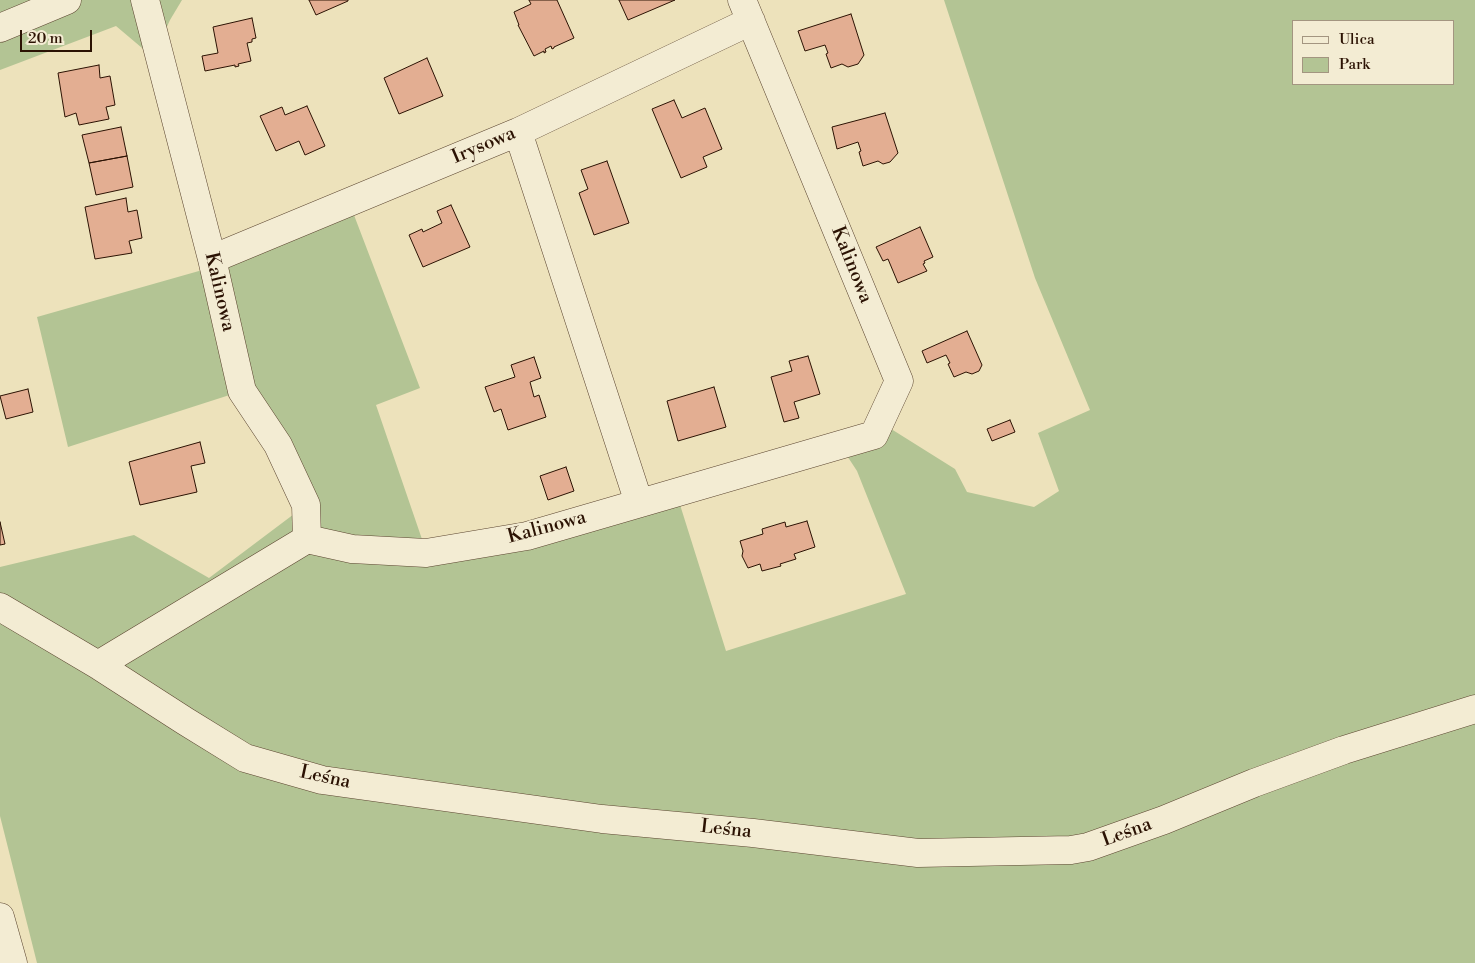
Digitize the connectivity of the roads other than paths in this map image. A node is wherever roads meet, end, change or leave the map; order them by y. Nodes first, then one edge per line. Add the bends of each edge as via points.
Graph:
1 (67, 0) edge
2 (144, 0) edge
3 (746, 11) edge
4 (0, 28) edge
5 (518, 132) junction
6 (212, 259) junction
7 (639, 503) junction
8 (307, 540) junction
9 (0, 607) edge
10 (98, 666) junction
11 (1475, 709) edge
12 (0, 917) edge
13 (13, 963) edge

1 - 4 street
2 - 6 street, Kalinowa
3 - 5 street, Irysowa
3 - 7 street, Kalinowa via 899,382 874,435
5 - 6 street, Irysowa
5 - 7 street
6 - 8 street, Kalinowa via 242,391 278,446 306,505
7 - 8 street, Kalinowa via 526,536 426,554 352,549
8 - 10 street
9 - 10 street, Leśna
10 - 11 street, Leśna via 245,758 322,780 602,819 918,853 1088,847 1344,750
12 - 13 street

